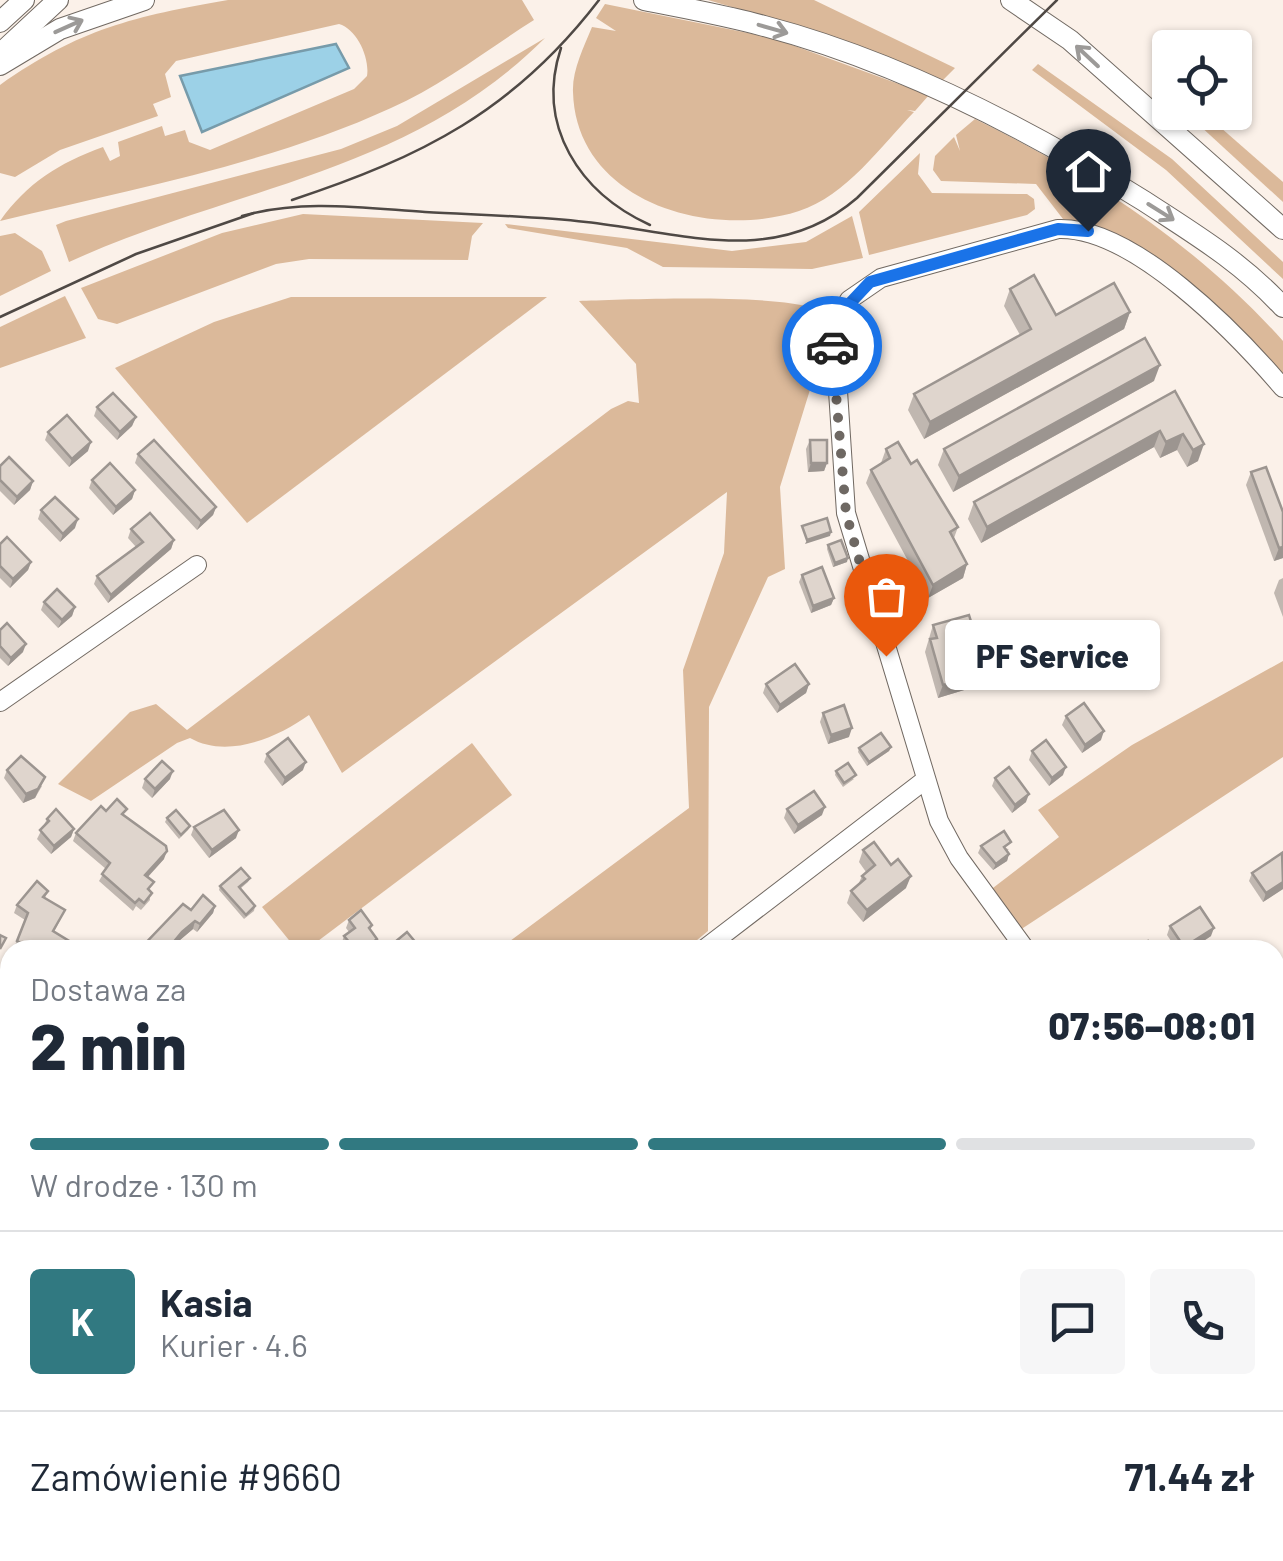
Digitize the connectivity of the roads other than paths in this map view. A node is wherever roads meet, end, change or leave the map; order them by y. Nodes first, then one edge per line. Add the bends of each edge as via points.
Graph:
1 (24, 0) edge
2 (58, 0) edge
3 (144, 0) edge
4 (644, 0) edge
5 (1011, 0) edge
6 (0, 22) edge
7 (0, 54) edge
8 (0, 65) edge
9 (1283, 229) edge
10 (1283, 307) edge
11 (1283, 388) edge
12 (197, 565) dead end
13 (0, 702) edge
14 (924, 780) junction
15 (716, 940) edge
16 (1019, 940) edge

1 - 6 main road
2 - 7 main road
8 -> 3 main road via 60,29
4 -> 10 main road via 763,26 914,80 1055,148 1239,261
9 -> 5 main road via 1070,40
11 - 14 street via 1184,291 1105,238 1076,229 957,254 870,282 838,316 832,346 846,513
12 - 13 street
14 - 15 street
14 - 16 street via 954,849

